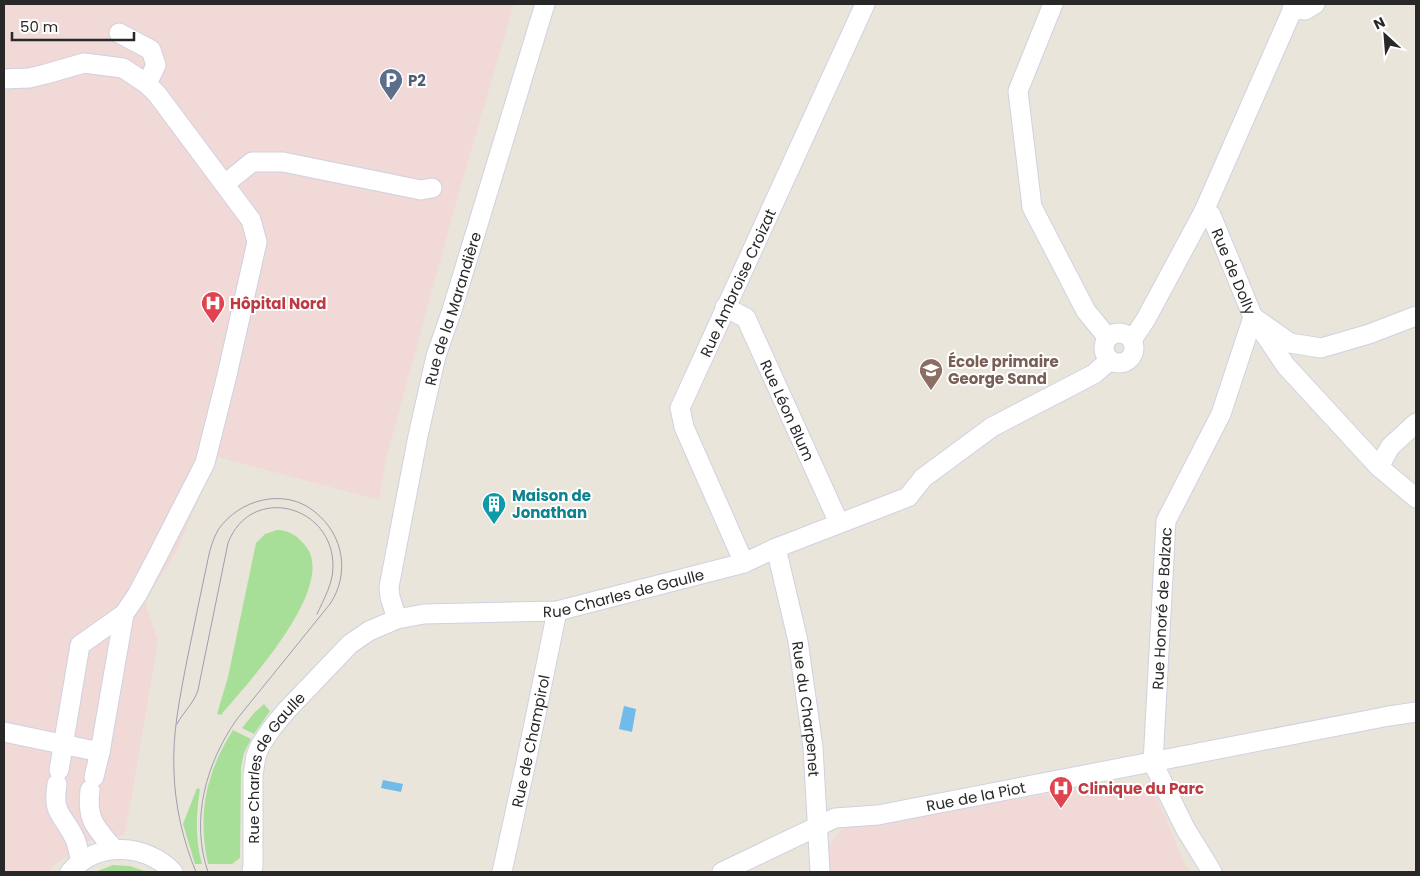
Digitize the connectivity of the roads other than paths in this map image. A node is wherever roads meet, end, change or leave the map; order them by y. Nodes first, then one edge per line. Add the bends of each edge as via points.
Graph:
1 (545, 4) edge
2 (865, 4) edge
3 (1053, 4) edge
4 (1315, 4) edge
5 (1293, 6) edge
6 (119, 33) dead end
7 (4, 79) edge
8 (147, 84) junction
9 (225, 184) junction
10 (432, 188) dead end
11 (1204, 211) junction
12 (725, 307) junction
13 (1416, 316) edge
14 (1253, 317) junction
15 (1108, 338) junction
16 (1132, 340) junction
17 (1110, 360) junction
18 (1416, 423) edge
19 (1379, 466) junction
20 (1416, 498) edge
21 (839, 523) junction
22 (776, 548) junction
23 (744, 563) junction
24 (557, 611) junction
25 (124, 614) junction
26 (397, 618) junction
27 (1416, 712) edge
28 (4, 732) edge
29 (63, 744) junction
30 (100, 752) junction
31 (1153, 762) junction
32 (818, 827) junction
33 (114, 849) junction
34 (76, 867) edge
35 (173, 872) edge
36 (252, 872) edge
37 (502, 872) edge
38 (722, 872) edge
39 (820, 872) edge
40 (1212, 872) edge

1 - 26 street, Rue de la Marandière via 436,356 389,587
2 - 12 street, Rue Ambroise Croizat
3 - 15 street via 1018,91 1032,207 1086,312
4 - 5 street via 1305,10
5 - 11 street, Rue de Dolly
6 - 8 street via 150,50 156,65
7 - 8 street via 29,78 84,63 122,68
8 - 9 street
9 - 10 street via 252,162 283,162 421,190
9 - 25 street via 251,220 257,242 227,375 205,463 158,556
11 - 14 street, Rue de Dolly via 1211,215
11 - 16 street
12 - 21 street, Rue Léon Blum via 746,318
12 - 23 street, Rue Ambroise Croizat via 680,408 684,427
13 - 14 street via 1321,348 1290,342
14 - 19 street, Rue de Dolly via 1286,366
14 - 31 street, Rue Honoré de Balzac via 1221,414 1166,521
15 - 16 street via 1120,333
15 - 17 street via 1104,347
16 - 17 street via 1134,349 1131,357 1123,363
17 - 21 street, Rue Charles de Gaulle via 1094,374 992,427 923,478 908,497
18 - 19 street via 1390,447
19 - 20 street, Rue de Dolly
21 - 22 street, Rue Charles de Gaulle
22 - 23 street, Rue Charles de Gaulle
22 - 32 street, Rue du Charpenet via 798,641 813,747
23 - 24 street, Rue Charles de Gaulle
24 - 26 street, Rue Charles de Gaulle via 424,614
24 - 37 street, Rue de Champirol
25 - 29 street via 80,645
25 - 30 street
26 - 36 street, Rue Charles de Gaulle via 369,630 350,644 286,711 260,746 253,775
27 - 31 street, Rue de la Piot
28 - 29 street
29 - 30 street
29 - 34 street via 56,807 74,837
30 - 33 street via 89,806 98,830
31 - 32 street, Rue de la Piot via 878,815 835,818
31 - 40 street, Rue Honoré de Balzac via 1185,828
32 - 38 street, Rue de la Piot
32 - 39 street, Rue du Charpenet
33 - 34 street via 97,854
33 - 35 street via 142,852

